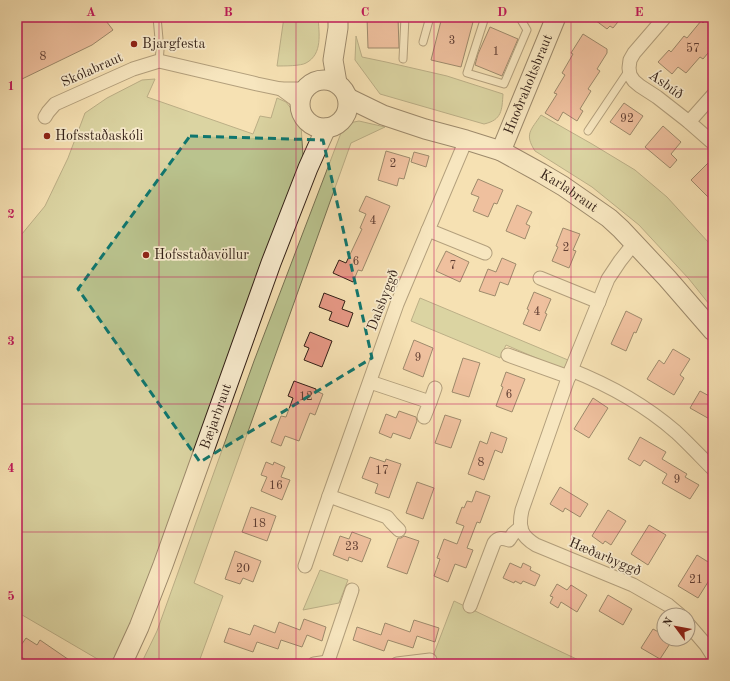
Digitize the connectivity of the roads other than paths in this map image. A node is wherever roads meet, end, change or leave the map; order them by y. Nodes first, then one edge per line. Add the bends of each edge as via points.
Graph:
1 (157, 17) edge
2 (338, 17) edge
3 (405, 17) edge
4 (430, 17) edge
5 (485, 17) edge
6 (517, 17) edge
7 (556, 17) edge
8 (664, 17) edge
9 (423, 42) dead end
10 (403, 59) dead end
11 (159, 60) junction
12 (629, 70) junction
13 (336, 87) junction
14 (713, 94) edge
15 (303, 96) junction
16 (383, 115) junction
17 (45, 117) dead end
18 (344, 119) junction
19 (689, 122) junction
20 (319, 126) junction
21 (588, 131) dead end
22 (466, 140) junction
23 (713, 143) edge
24 (502, 151) junction
25 (428, 230) junction
26 (634, 242) junction
27 (485, 253) dead end
28 (540, 278) dead end
29 (599, 302) junction
30 (713, 331) edge
31 (508, 355) dead end
32 (570, 373) junction
33 (370, 382) junction
34 (435, 388) dead end
35 (430, 402) junction
36 (424, 417) dead end
37 (713, 469) edge
38 (329, 496) junction
39 (521, 527) junction
40 (399, 530) dead end
41 (305, 566) dead end
42 (352, 590) dead end
43 (470, 606) dead end
44 (670, 607) edge
45 (696, 633) edge
46 (713, 656) edge
47 (430, 660) dead end
48 (328, 663) edge
49 (122, 664) edge
50 (314, 664) edge
51 (397, 664) edge

1 - 11 lane
2 - 13 street via 334,60
3 - 10 lane
4 - 9 lane
5 - 6 lane via 467,73 504,84 527,30
7 - 24 street, Hnoðraholtsbraut
8 - 12 street, Ásbúð via 634,53
11 - 15 street via 218,76 280,88
11 - 17 street, Skólabraut via 132,69 55,104
12 - 19 street, Ásbúð via 634,81
12 - 21 lane, Ásbúð
13 - 15 street via 316,81 310,84
13 - 16 street, Karlabraut
13 - 18 street via 349,108
14 - 19 street
15 - 20 street via 300,108 304,117
16 - 18 street, Karlabraut
16 - 22 street, Karlabraut
18 - 20 street via 333,127
19 - 23 street, Ásbúð
20 - 49 street, Bæjarbraut via 308,168 271,263 164,565
22 - 24 street, Karlabraut
22 - 25 street, Dalsbyggð
24 - 26 street, Karlabraut via 563,186 609,218
25 - 27 street
25 - 33 street, Dalsbyggð via 397,304
26 - 29 street via 608,279
26 - 30 street, Karlabraut
28 - 29 street
29 - 32 street
31 - 32 street
32 - 37 street via 594,380 651,413
32 - 39 street via 522,510
33 - 35 street
33 - 38 street, Dalsbyggð
34 - 35 street
35 - 36 street
38 - 40 street via 387,517
38 - 41 street, Dalsbyggð
39 - 43 street via 509,540 500,538 494,543
39 - 44 street, Hæðarbyggð via 524,536 536,545 633,585
42 - 48 street
45 - 46 street
47 - 51 street
48 - 50 street

